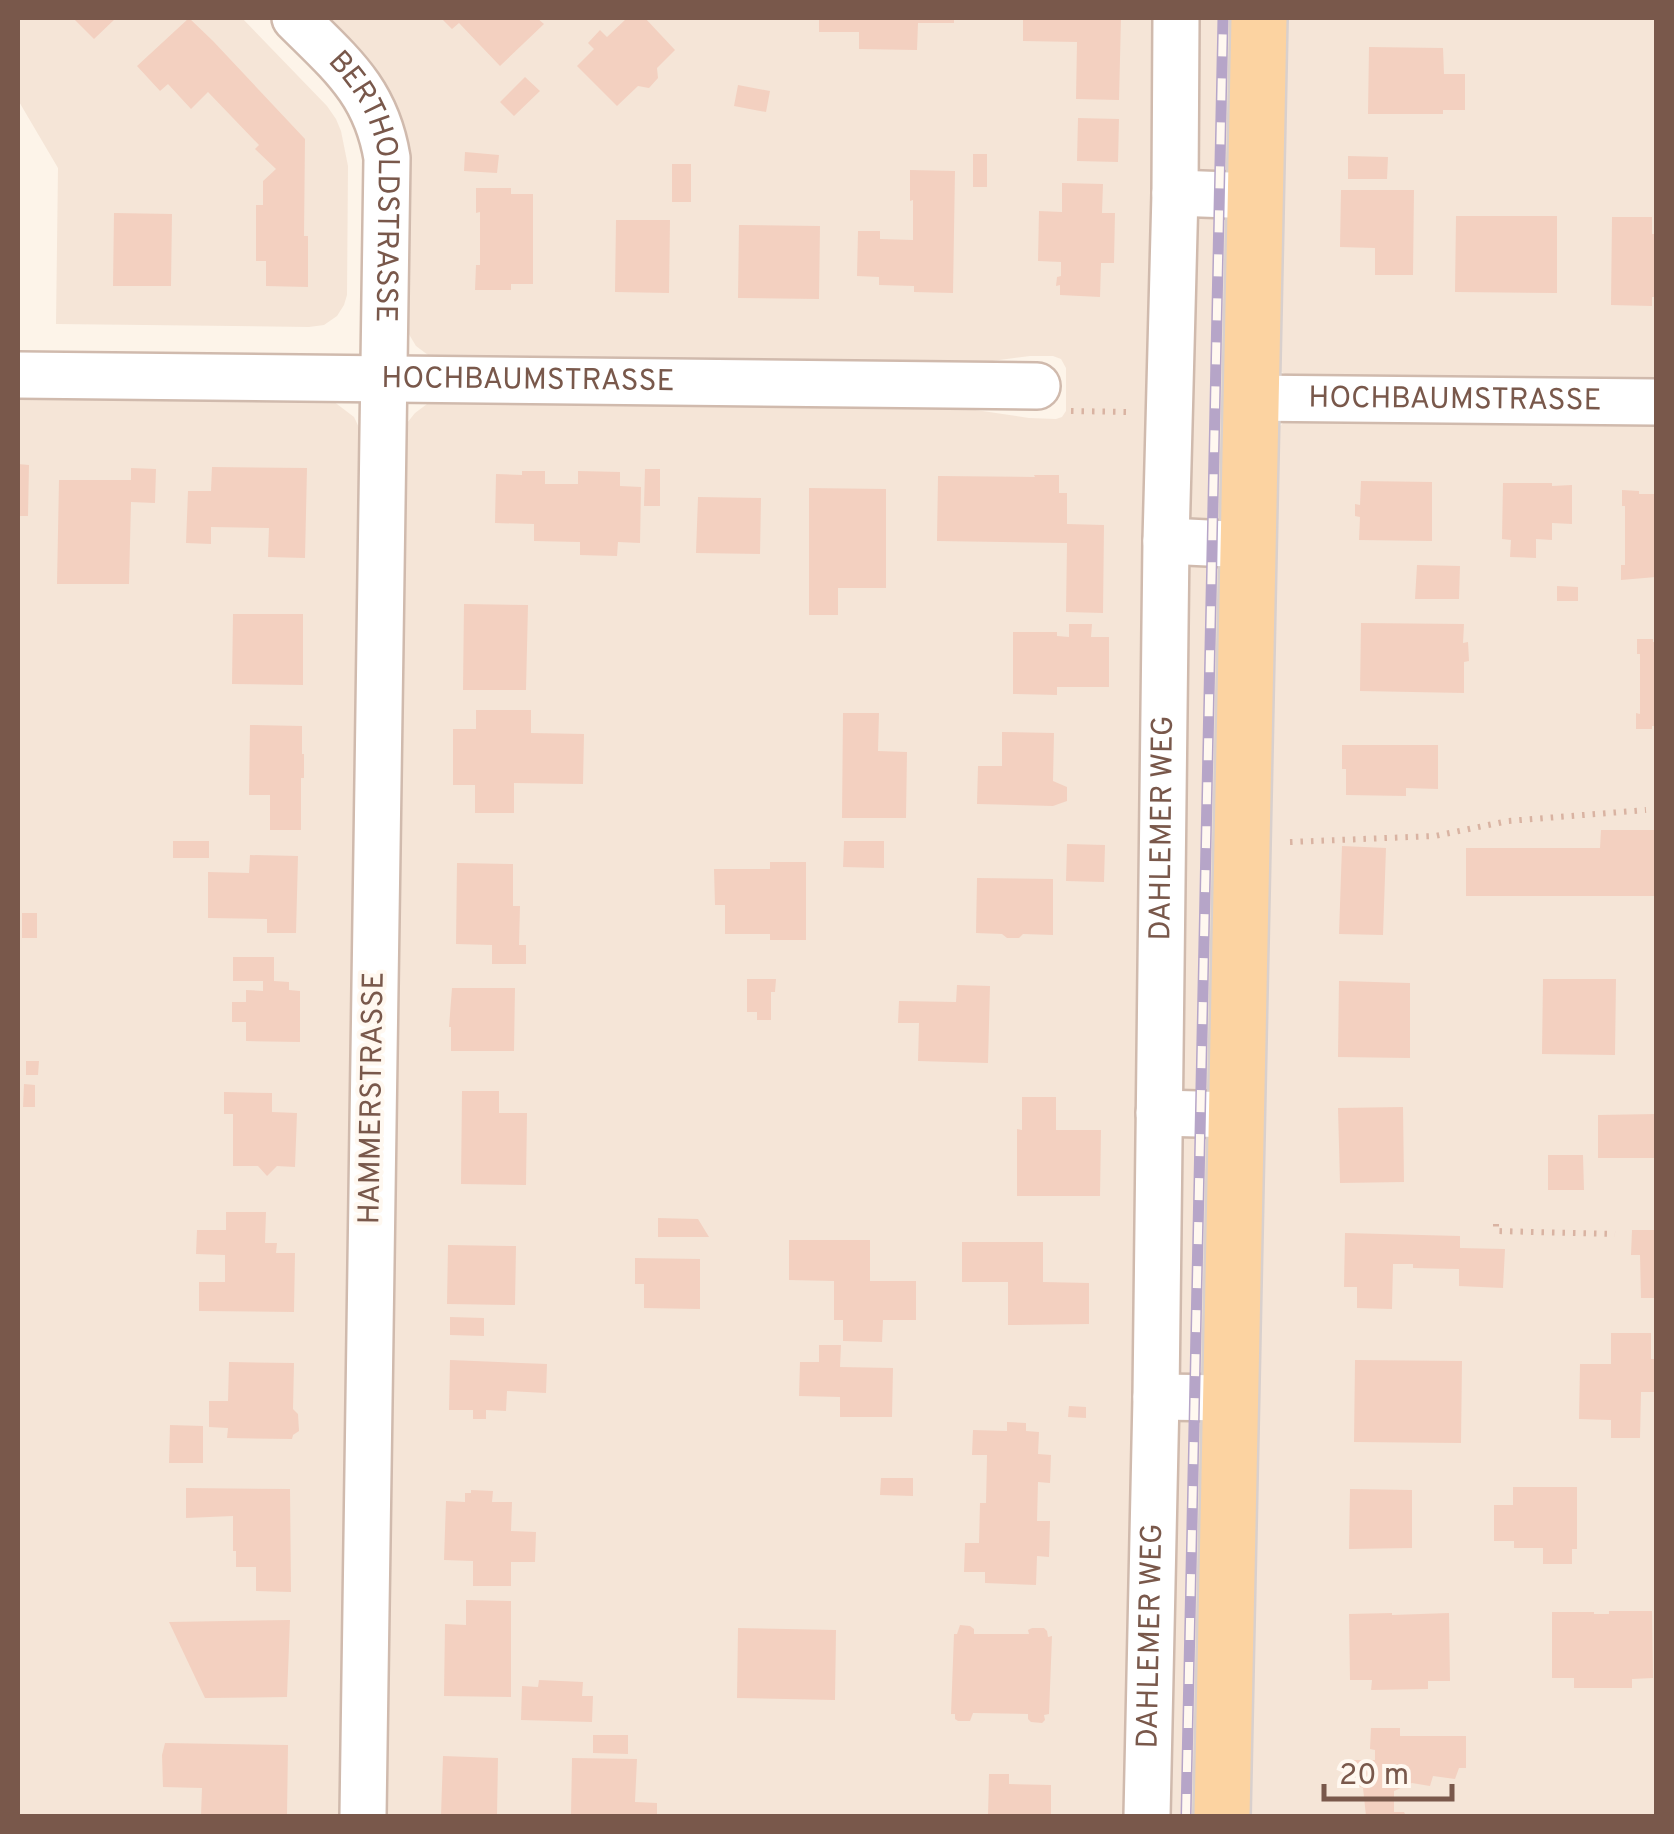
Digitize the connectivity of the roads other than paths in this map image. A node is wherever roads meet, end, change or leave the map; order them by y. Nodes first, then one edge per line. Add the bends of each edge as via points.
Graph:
1 (295, 18) edge
2 (1176, 18) edge
3 (1260, 18) edge
4 (1174, 192) junction
5 (1256, 196) junction
6 (18, 375) edge
7 (383, 380) junction
8 (1037, 386) road end
9 (1253, 398) junction
10 (1656, 402) edge
11 (1166, 542) junction
12 (1250, 545) junction
13 (1159, 1114) junction
14 (1238, 1115) junction
15 (1156, 1397) junction
16 (1231, 1398) junction
17 (363, 1816) edge
18 (1147, 1816) edge
19 (1222, 1816) edge

1 - 7 street, BERTHOLDSTRASSE via 356,80 384,141
2 - 4 street, DAHLEMER WEG
3 - 5 main road
4 - 5 street
4 - 11 street, DAHLEMER WEG
5 - 9 main road
6 - 7 street, HOCHBAUMSTRASSE
7 - 8 street, HOCHBAUMSTRASSE
7 - 17 street, HAMMERSTRASSE
9 - 10 street, HOCHBAUMSTRASSE
9 - 12 main road
11 - 12 street
11 - 13 street, DAHLEMER WEG
12 - 14 main road
13 - 14 street
13 - 15 street, DAHLEMER WEG
14 - 16 main road
15 - 16 street
15 - 18 street, DAHLEMER WEG
16 - 19 main road

